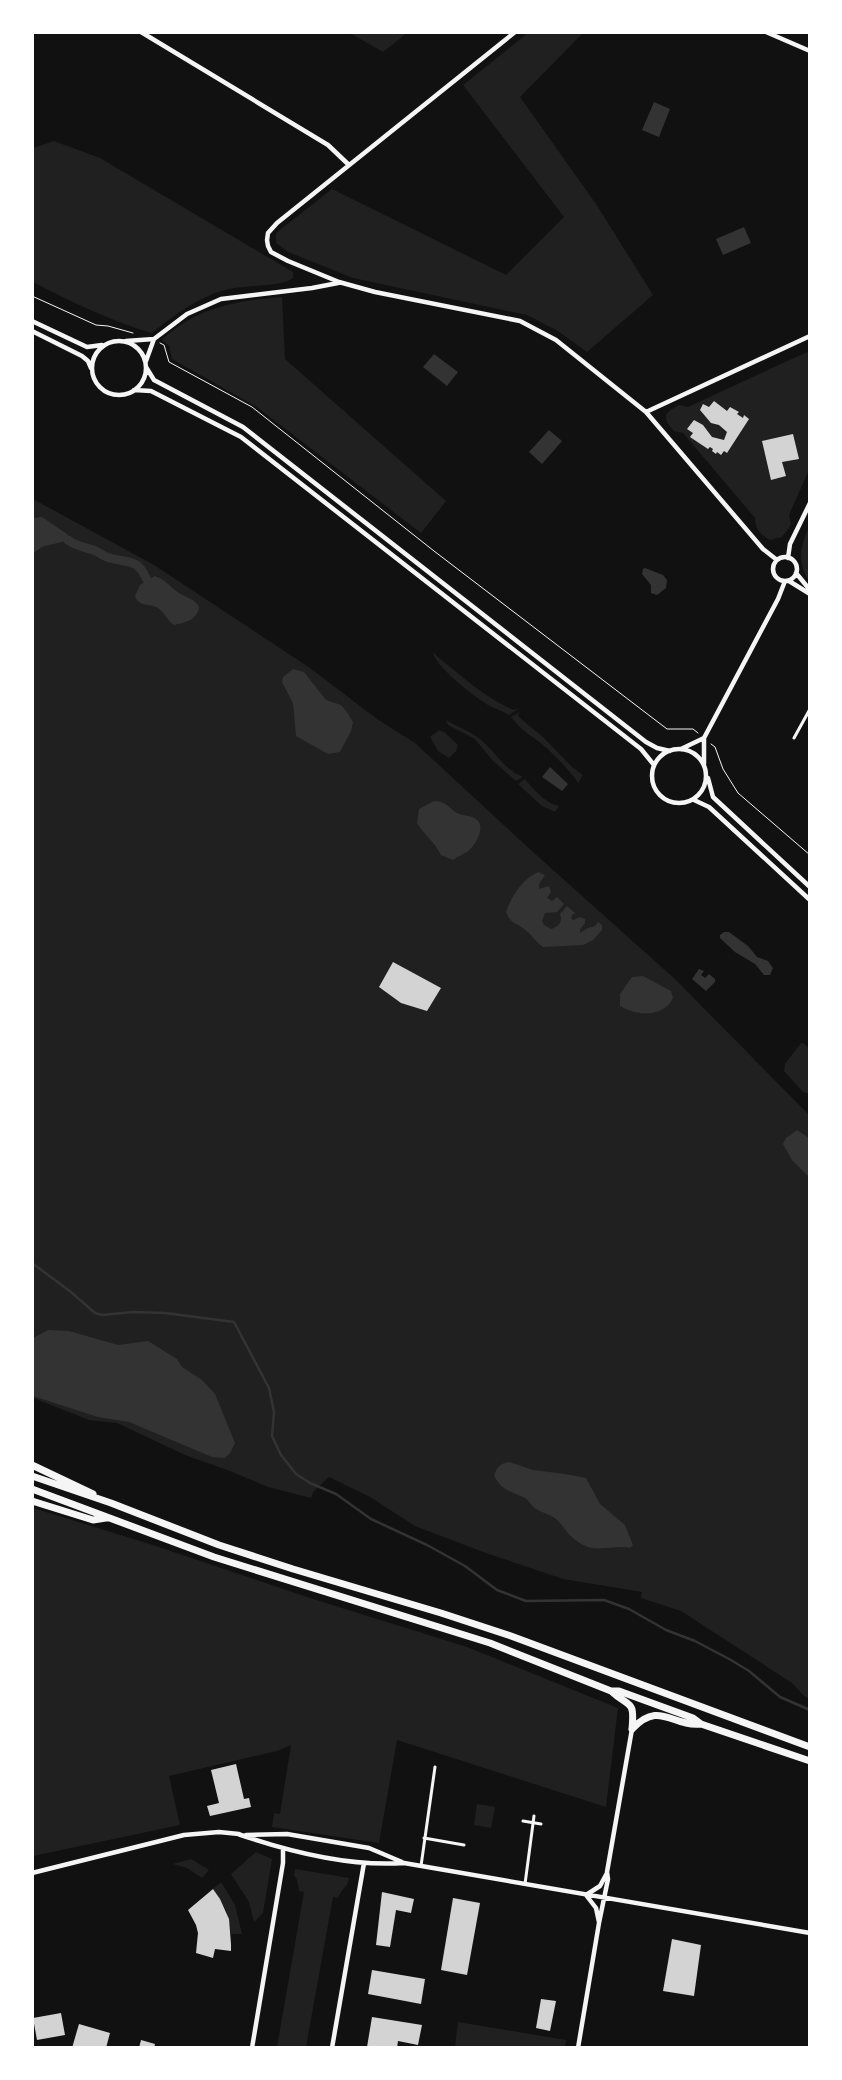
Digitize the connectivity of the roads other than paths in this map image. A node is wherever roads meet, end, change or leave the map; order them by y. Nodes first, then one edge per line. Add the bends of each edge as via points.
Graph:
1 (141, 32) edge
2 (515, 32) edge
3 (766, 32) edge
4 (810, 51) edge
5 (349, 165) junction
6 (339, 282) junction
7 (32, 321) edge
8 (32, 331) edge
9 (810, 336) edge
10 (154, 339) junction
11 (126, 341) junction
12 (104, 345) junction
13 (146, 364) junction
14 (92, 370) junction
15 (134, 390) junction
16 (646, 412) junction
17 (810, 503) edge
18 (788, 558) junction
19 (777, 560) junction
20 (796, 572) junction
21 (787, 581) junction
22 (810, 590) edge
23 (810, 594) edge
24 (810, 709) edge
25 (704, 738) junction
26 (794, 738) dead end
27 (681, 749) junction
28 (670, 750) junction
29 (704, 764) junction
30 (654, 765) junction
31 (707, 775) junction
32 (694, 800) junction
33 (810, 887) edge
34 (810, 900) edge
35 (32, 1465) edge
36 (32, 1476) edge
37 (32, 1489) edge
38 (32, 1501) edge
39 (111, 1503) junction
40 (106, 1518) junction
41 (611, 1690) junction
42 (700, 1724) junction
43 (632, 1729) junction
44 (810, 1747) edge
45 (810, 1761) edge
46 (435, 1767) dead end
47 (534, 1816) dead end
48 (523, 1821) dead end
49 (533, 1822) junction
50 (541, 1824) dead end
51 (238, 1834) junction
52 (424, 1838) junction
53 (464, 1845) dead end
54 (283, 1850) junction
55 (364, 1863) junction
56 (404, 1863) junction
57 (421, 1866) junction
58 (607, 1872) junction
59 (32, 1873) edge
60 (525, 1884) junction
61 (586, 1895) junction
62 (605, 1898) junction
63 (599, 1923) junction
64 (810, 1933) edge
65 (252, 2048) edge
66 (332, 2048) edge
67 (578, 2048) edge

1 - 5 street via 328,145
2 - 5 street
3 - 4 street
5 - 6 street via 277,223 268,233 267,240 271,252
6 - 10 street via 221,299 187,314
6 - 16 street via 531,326 548,334
7 - 12 street via 87,347
8 - 14 street via 82,356
9 - 16 street
10 - 11 street
10 - 13 street
11 - 12 street
11 - 13 street via 137,347
12 - 14 street via 96,353
13 - 15 street via 142,382
13 - 28 street via 154,380 243,427 646,742
14 - 15 street via 99,386 108,392 124,394
15 - 30 street via 151,391 241,438 641,749
16 - 19 street
17 - 18 street via 790,544
18 - 19 street
18 - 20 street via 794,563
19 - 21 street via 773,574
20 - 21 street via 794,578
20 - 22 street
21 - 23 street
21 - 25 street
24 - 26 street
25 - 27 street
25 - 29 street
27 - 28 street
27 - 29 street via 692,752
28 - 30 street
29 - 31 street
30 - 32 street via 652,782 661,797 677,804
31 - 32 street via 705,786
31 - 33 street via 713,797
32 - 34 street via 708,807
35 - 39 highway
36 - 39 highway
37 - 40 highway
38 - 40 highway via 93,1520
39 - 44 highway via 219,1545 511,1636
40 - 41 highway via 280,1579 490,1644
41 - 42 highway via 693,1718
41 - 43 highway via 630,1703 634,1712
42 - 43 highway via 691,1725 662,1715 647,1716
42 - 45 highway
43 - 58 street
46 - 52 street
47 - 49 street
48 - 49 street
49 - 50 street
49 - 60 street
51 - 54 street
51 - 56 street via 287,1834 369,1848
51 - 59 street via 219,1832 184,1836
52 - 53 street
52 - 57 street
54 - 55 street
54 - 65 street
55 - 56 street
55 - 66 street
56 - 57 street
57 - 60 street
58 - 61 street via 600,1886
58 - 62 street
60 - 61 street
61 - 62 street
61 - 63 street via 596,1908
62 - 63 street
62 - 64 street
63 - 67 street

